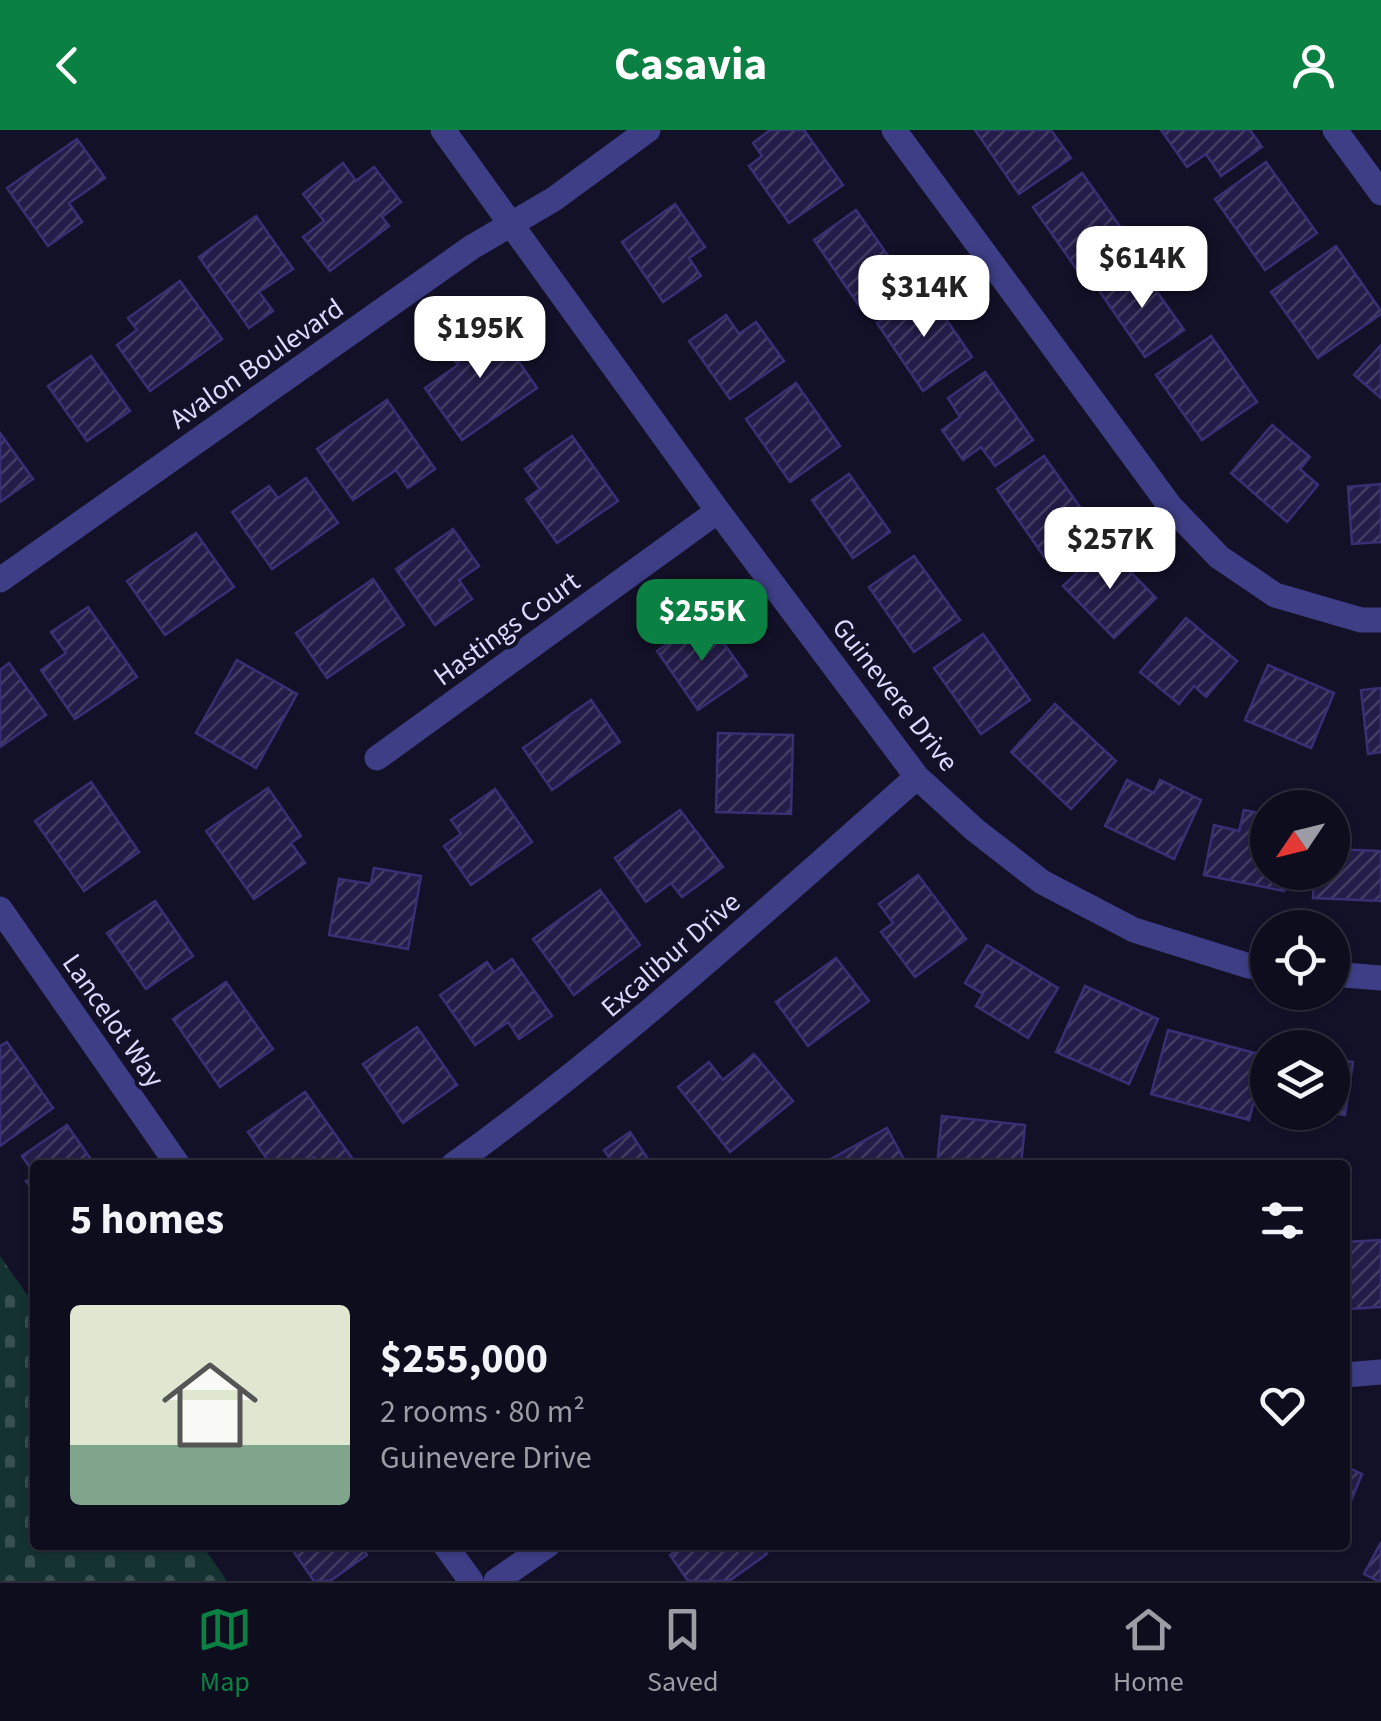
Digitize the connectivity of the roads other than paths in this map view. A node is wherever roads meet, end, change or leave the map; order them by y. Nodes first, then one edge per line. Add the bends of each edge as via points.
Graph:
1 (443, 130) edge
2 (648, 130) edge
3 (894, 130) edge
4 (1335, 130) edge
5 (1381, 192) edge
6 (510, 224) junction
7 (718, 510) junction
8 (0, 580) edge
9 (1381, 620) edge
10 (378, 758) dead end
11 (916, 777) junction
12 (0, 909) edge
13 (1250, 966) edge
14 (1350, 975) edge
15 (1381, 978) edge
16 (175, 1160) edge
17 (460, 1160) edge
18 (1381, 1372) edge
19 (1350, 1375) edge
20 (448, 1550) edge
21 (541, 1550) edge
22 (470, 1581) edge
23 (496, 1581) edge

1 - 6 street, Guinevere Drive
2 - 6 street, Avalon Boulevard
3 - 9 street via 1170,506 1219,557 1274,595
4 - 5 street
6 - 7 street, Guinevere Drive
6 - 8 street, Avalon Boulevard
7 - 10 street, Hastings Court
7 - 11 street, Guinevere Drive
11 - 13 street, Guinevere Drive via 1042,882 1134,930
11 - 17 street, Excalibur Drive via 654,1009
12 - 16 street, Lancelot Way
14 - 15 street
18 - 19 street
20 - 22 street
21 - 23 street

